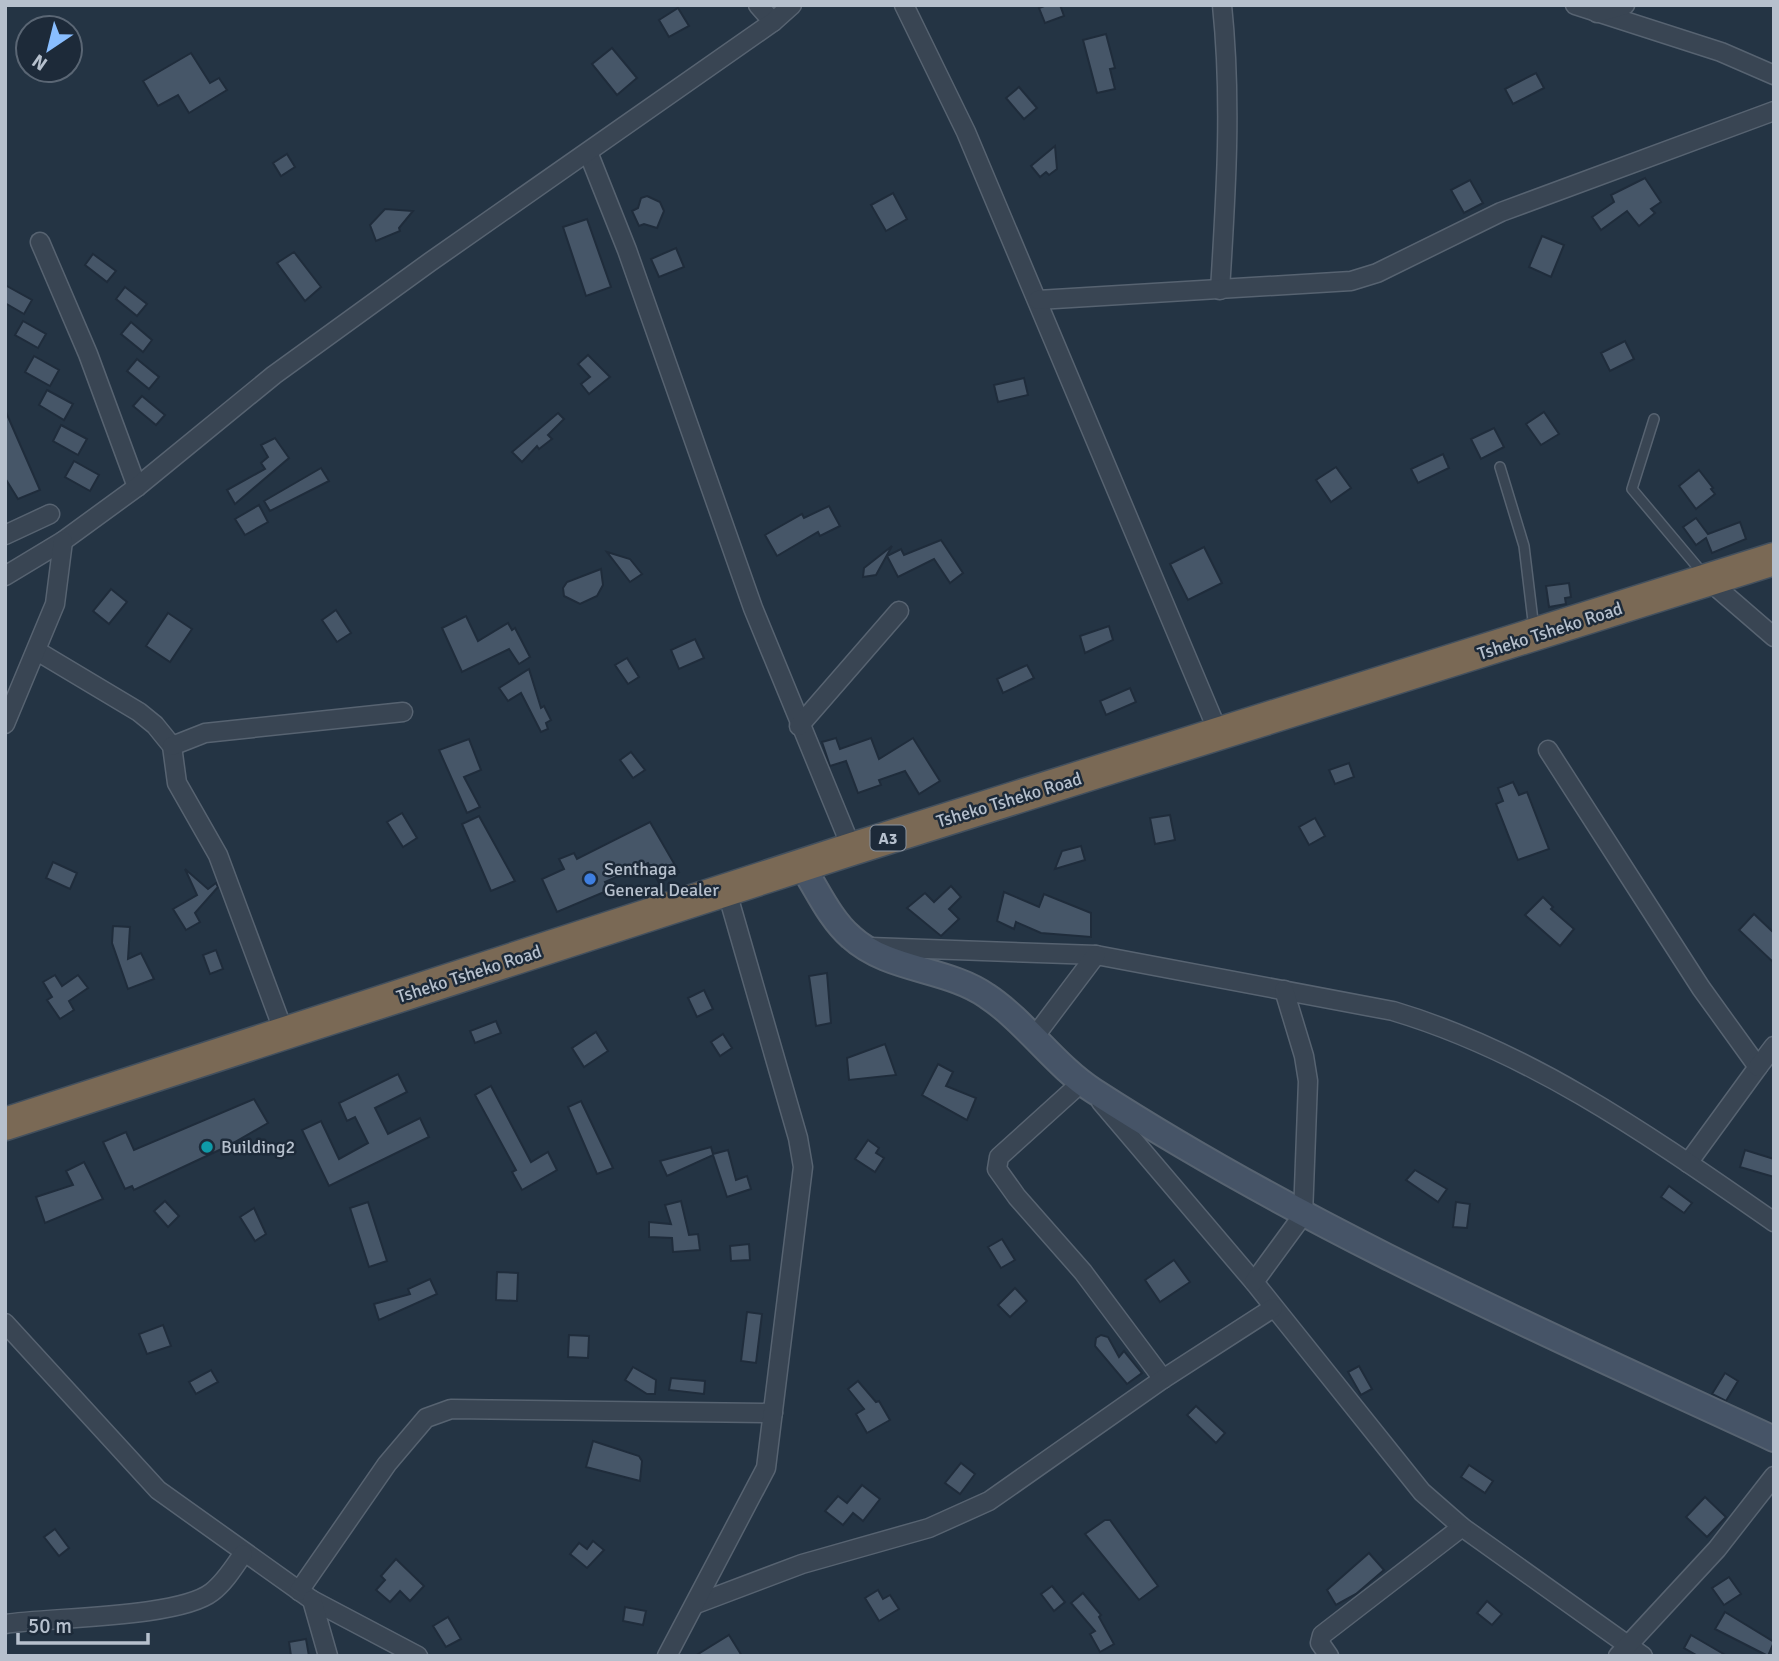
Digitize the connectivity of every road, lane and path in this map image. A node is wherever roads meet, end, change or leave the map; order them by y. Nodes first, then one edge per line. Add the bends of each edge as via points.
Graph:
1 (758, 5) edge
2 (792, 5) edge
3 (904, 5) edge
4 (1222, 5) edge
5 (1575, 5) edge
6 (1625, 5) edge
7 (1597, 13) junction
8 (773, 22) junction
9 (1774, 75) edge
10 (1774, 111) edge
11 (588, 152) junction
12 (40, 242) dead end
13 (1220, 290) junction
14 (1038, 300) junction
15 (1654, 419) dead end
16 (1500, 467) dead end
17 (137, 487) junction
18 (50, 514) dead end
19 (5, 536) edge
20 (63, 541) junction
21 (1774, 559) edge
22 (5, 576) edge
23 (1708, 580) junction
24 (899, 611) dead end
25 (1535, 636) junction
26 (1774, 637) edge
27 (37, 651) junction
28 (403, 712) dead end
29 (5, 724) edge
30 (799, 726) junction
31 (1219, 734) junction
32 (172, 746) junction
33 (1548, 750) dead end
34 (852, 849) junction
35 (802, 866) junction
36 (727, 892) junction
37 (866, 947) junction
38 (1096, 956) junction
39 (1284, 990) junction
40 (285, 1035) junction
41 (1035, 1036) junction
42 (1774, 1046) edge
43 (1758, 1067) junction
44 (1086, 1085) junction
45 (5, 1124) edge
46 (1688, 1163) junction
47 (1303, 1215) junction
48 (1774, 1222) edge
49 (1254, 1282) junction
50 (1273, 1308) junction
51 (5, 1323) edge
52 (1163, 1379) junction
53 (773, 1413) junction
54 (1774, 1439) edge
55 (1774, 1476) edge
56 (1462, 1527) junction
57 (243, 1554) junction
58 (306, 1596) junction
59 (696, 1604) junction
60 (5, 1623) edge
61 (1630, 1653) edge
62 (328, 1656) edge
63 (418, 1656) edge
64 (667, 1656) edge
65 (1329, 1656) edge

1 - 8 street
2 - 8 street
3 - 14 street via 966,132
4 - 13 street via 1228,69
5 - 7 street
6 - 7 street
7 - 9 street via 1721,52
8 - 11 street
10 - 13 street via 1502,212 1377,273 1323,285
11 - 17 street via 274,375
11 - 30 street
12 - 17 street
13 - 14 street
14 - 31 street
15 - 23 lane via 1632,489
16 - 25 lane via 1524,546
17 - 20 street
18 - 19 street
20 - 22 street
20 - 27 street via 58,592
21 - 23 highway, Tsheko Tsheko Road / A3
23 - 25 highway, Tsheko Tsheko Road / A3
23 - 26 street
24 - 30 street
25 - 31 highway, Tsheko Tsheko Road / A3
27 - 29 street
27 - 32 street via 139,712
28 - 32 street via 205,733
30 - 34 street via 837,805
31 - 34 highway, Tsheko Tsheko Road / A3
32 - 40 street via 177,783 218,855
33 - 43 street via 1694,977
34 - 35 highway, Tsheko Tsheko Road / A3
35 - 36 highway, Tsheko Tsheko Road / A3
35 - 37 street via 848,935
36 - 40 highway, Tsheko Tsheko Road / A3
36 - 53 street via 803,1154
37 - 38 street
37 - 41 street via 978,989
38 - 39 street
38 - 41 street
39 - 46 street via 1420,1019 1573,1088
39 - 47 street via 1308,1081
40 - 45 highway, Tsheko Tsheko Road / A3
41 - 44 street
42 - 43 street
43 - 46 street
44 - 47 street
44 - 49 street
44 - 52 street via 999,1157 997,1169 1083,1272
46 - 48 street
47 - 49 street
47 - 54 street
49 - 50 street
50 - 52 street
50 - 56 street via 1422,1492
51 - 57 street via 158,1490
52 - 59 street via 989,1501 929,1528 802,1564
53 - 58 street via 436,1412 387,1464
53 - 59 street via 771,1451 764,1473
55 - 61 street
56 - 61 street
56 - 65 street via 1322,1635 1320,1643
57 - 58 street
57 - 60 street via 226,1578 201,1598 126,1613
58 - 62 street
58 - 63 street
59 - 64 street

